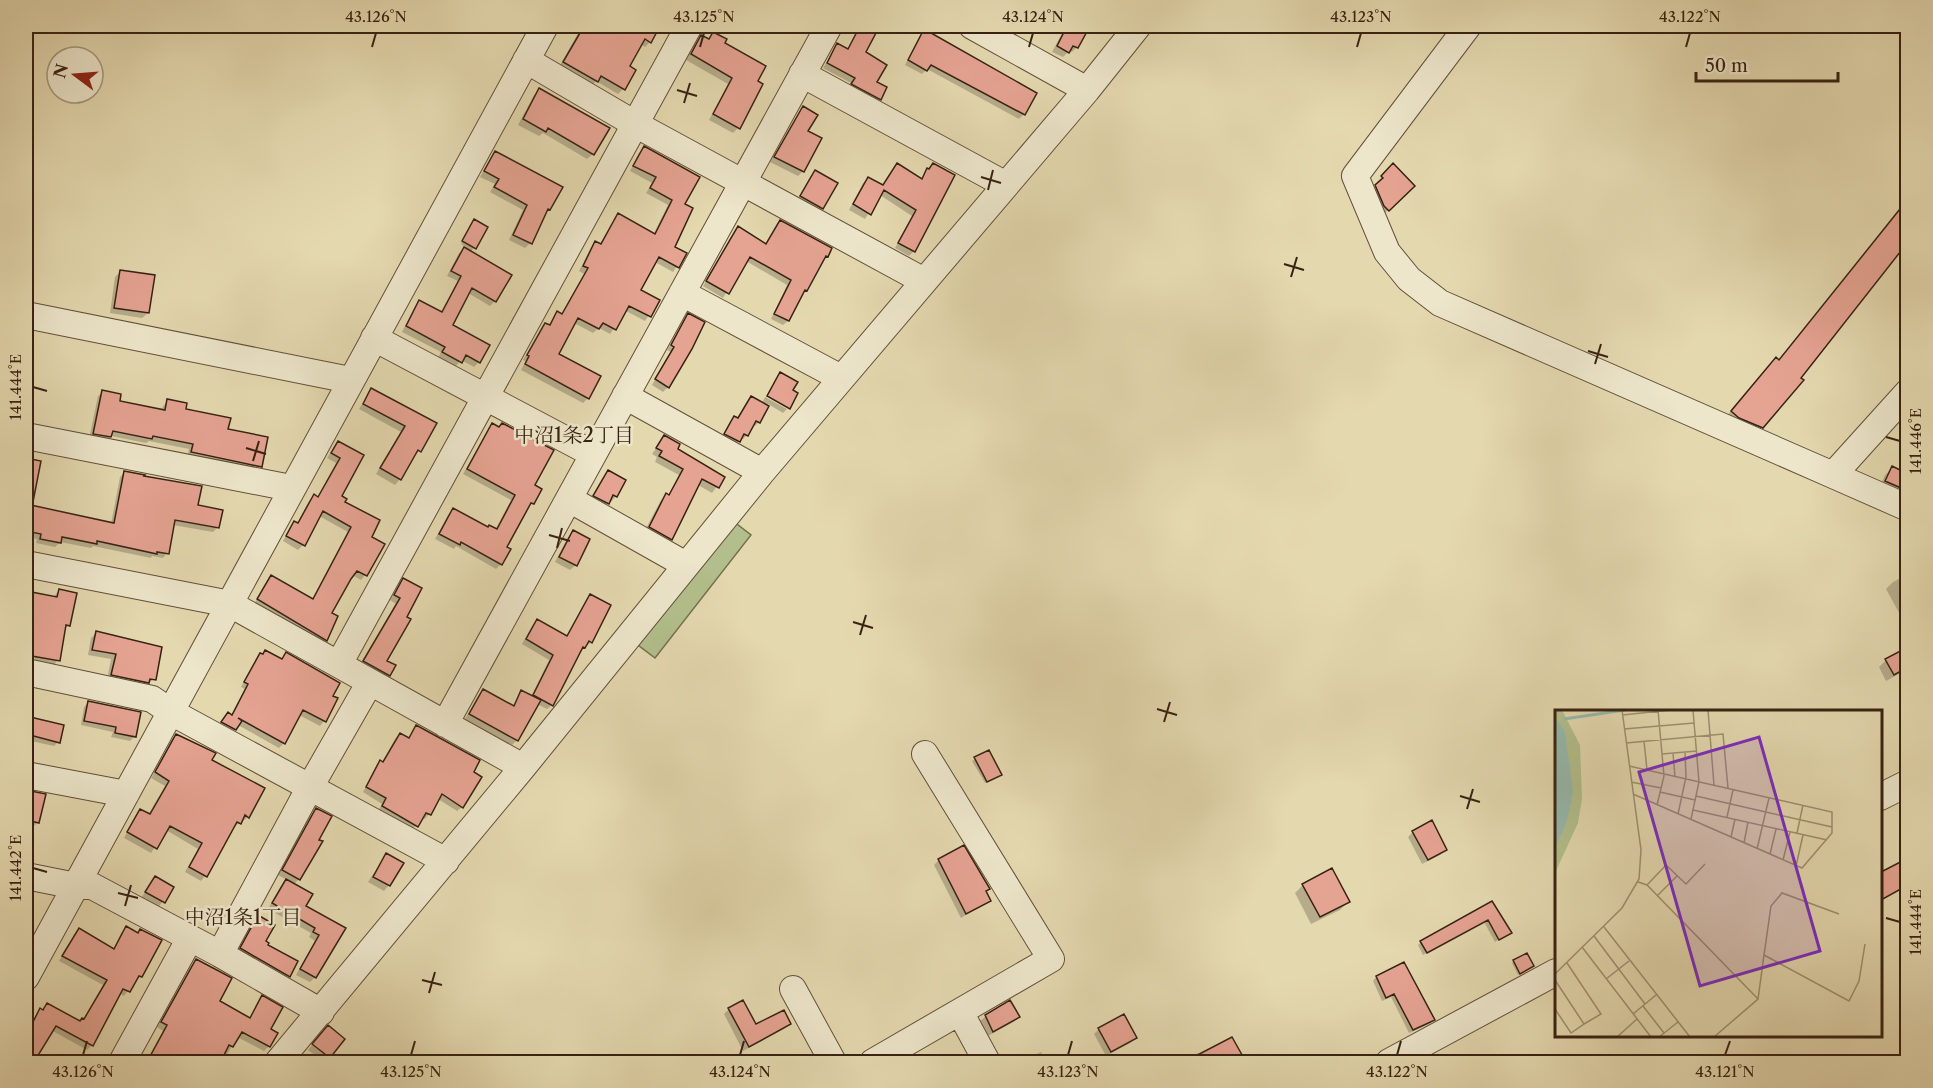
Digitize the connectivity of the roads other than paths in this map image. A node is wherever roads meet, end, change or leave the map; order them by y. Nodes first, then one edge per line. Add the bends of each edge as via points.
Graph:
1 (545, 26) edge
2 (689, 26) edge
3 (829, 26) edge
4 (972, 26) edge
5 (1138, 26) edge
6 (1468, 26) edge
7 (526, 60) junction
8 (802, 74) junction
9 (1087, 90) junction
10 (635, 124) junction
11 (743, 182) junction
12 (1006, 185) junction
13 (924, 281) junction
14 (682, 293) junction
15 (26, 315) edge
16 (374, 338) junction
17 (841, 378) junction
18 (350, 380) junction
19 (1908, 392) edge
20 (485, 396) junction
21 (625, 396) junction
22 (26, 436) edge
23 (593, 454) junction
24 (762, 472) junction
25 (1833, 475) junction
26 (291, 488) junction
27 (569, 499) junction
28 (1908, 508) edge
29 (26, 564) edge
30 (686, 566) junction
31 (230, 604) junction
32 (339, 664) junction
33 (26, 672) edge
34 (370, 682) junction
35 (171, 712) junction
36 (445, 724) junction
37 (925, 754) dead end
38 (523, 767) junction
39 (26, 775) edge
40 (1908, 783) edge
41 (310, 787) junction
42 (126, 794) junction
43 (1882, 796) edge
44 (446, 861) junction
45 (26, 876) edge
46 (75, 886) junction
47 (190, 938) junction
48 (220, 954) junction
49 (1555, 973) edge
50 (26, 976) edge
51 (793, 989) dead end
52 (321, 1012) junction
53 (960, 1012) junction
54 (122, 1062) edge
55 (278, 1062) edge
56 (833, 1062) edge
57 (873, 1062) edge
58 (987, 1062) edge
59 (1389, 1062) edge

1 - 7 street
2 - 10 street
3 - 8 street
4 - 9 street
5 - 9 street
6 - 25 street via 1355,176 1387,252 1409,279 1440,303
7 - 10 street
7 - 16 street
8 - 11 street
8 - 12 street
9 - 12 street
10 - 11 street
10 - 20 street
11 - 13 street
11 - 14 street
12 - 13 street
13 - 17 street
14 - 17 street
14 - 21 street
15 - 18 street
16 - 18 street
16 - 20 street
17 - 24 street
18 - 26 street
19 - 25 street
20 - 23 street
20 - 32 street
21 - 23 street
21 - 24 street
22 - 26 street
23 - 27 street
24 - 30 street
25 - 28 street
26 - 31 street
27 - 30 street
27 - 36 street
29 - 31 street
30 - 38 street
31 - 32 street
31 - 35 street
32 - 34 street
33 - 35 street via 152,699
34 - 36 street
34 - 41 street
35 - 41 street
35 - 42 street
36 - 38 street
37 - 53 street via 1051,959
38 - 44 street
39 - 42 street
40 - 43 street
41 - 44 street
41 - 48 street
42 - 46 street
44 - 52 street
45 - 46 street
46 - 47 street via 92,886
46 - 50 street
47 - 48 street
47 - 54 street
48 - 52 street
49 - 59 street
51 - 56 street
52 - 55 street
53 - 57 street
53 - 58 street

